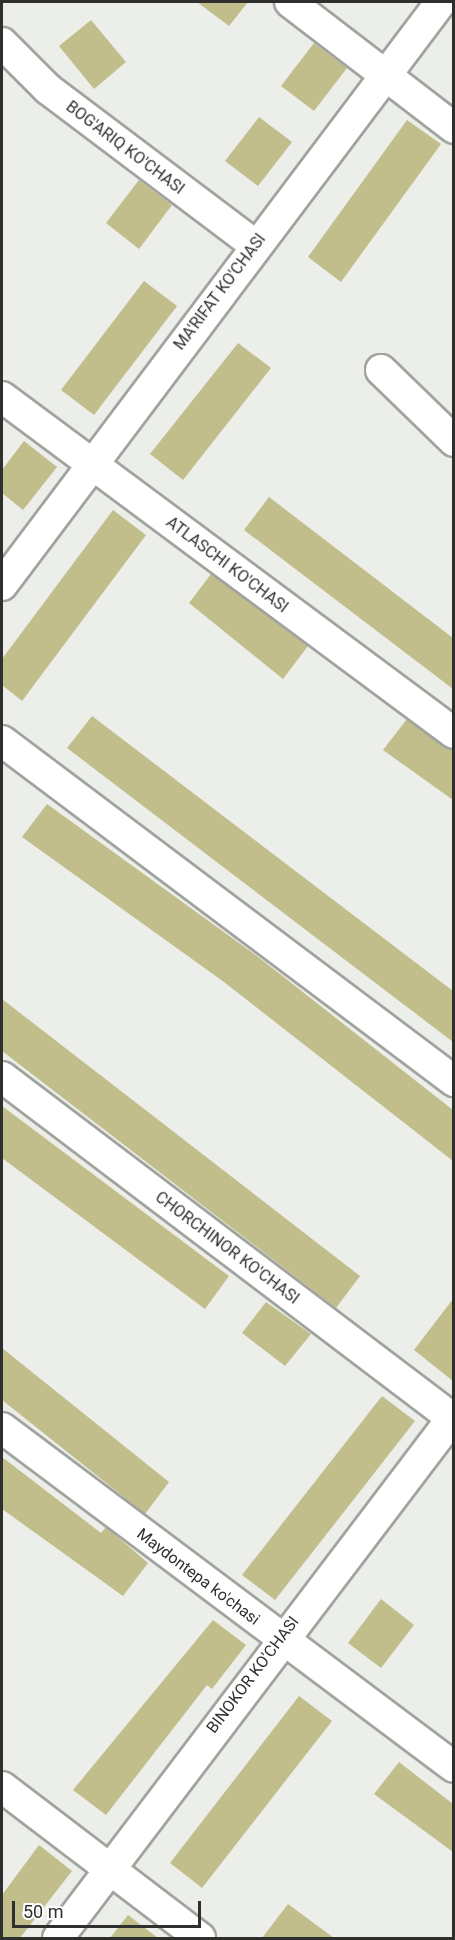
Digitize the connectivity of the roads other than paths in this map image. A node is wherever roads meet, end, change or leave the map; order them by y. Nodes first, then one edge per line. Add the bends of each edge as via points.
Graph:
1 (290, 2) edge
2 (441, 2) edge
3 (2, 43) edge
4 (385, 76) junction
5 (453, 128) edge
6 (255, 245) junction
7 (381, 370) dead end
8 (2, 397) edge
9 (453, 441) edge
10 (91, 464) junction
11 (2, 585) edge
12 (453, 733) edge
13 (2, 741) edge
14 (2, 1077) edge
15 (453, 1081) edge
16 (453, 1417) edge
17 (2, 1428) edge
18 (279, 1639) junction
19 (453, 1767) edge
20 (2, 1787) edge
21 (109, 1870) junction
22 (58, 1938) edge
23 (200, 1938) edge

1 - 4 street
2 - 4 street, MA'RIFAT KO'CHASI
3 - 6 street, BOG'ARIQ KO'CHASI via 48,89
4 - 5 street
4 - 6 street, MA'RIFAT KO'CHASI
6 - 10 street, MA'RIFAT KO'CHASI
7 - 9 street
8 - 10 street, ATLASCHI KO'CHASI
10 - 11 street, MA'RIFAT KO'CHASI
10 - 12 street, ATLASCHI KO'CHASI
13 - 15 street
14 - 16 street, CHORCHINOR KO'CHASI
16 - 18 street, BINOKOR KO'CHASI
17 - 18 street, Maydontepa ko'chasi
18 - 19 street, Maydontepa ko'chasi
18 - 21 street, BINOKOR KO'CHASI
20 - 21 street
21 - 22 street, BINOKOR KO'CHASI
21 - 23 street

